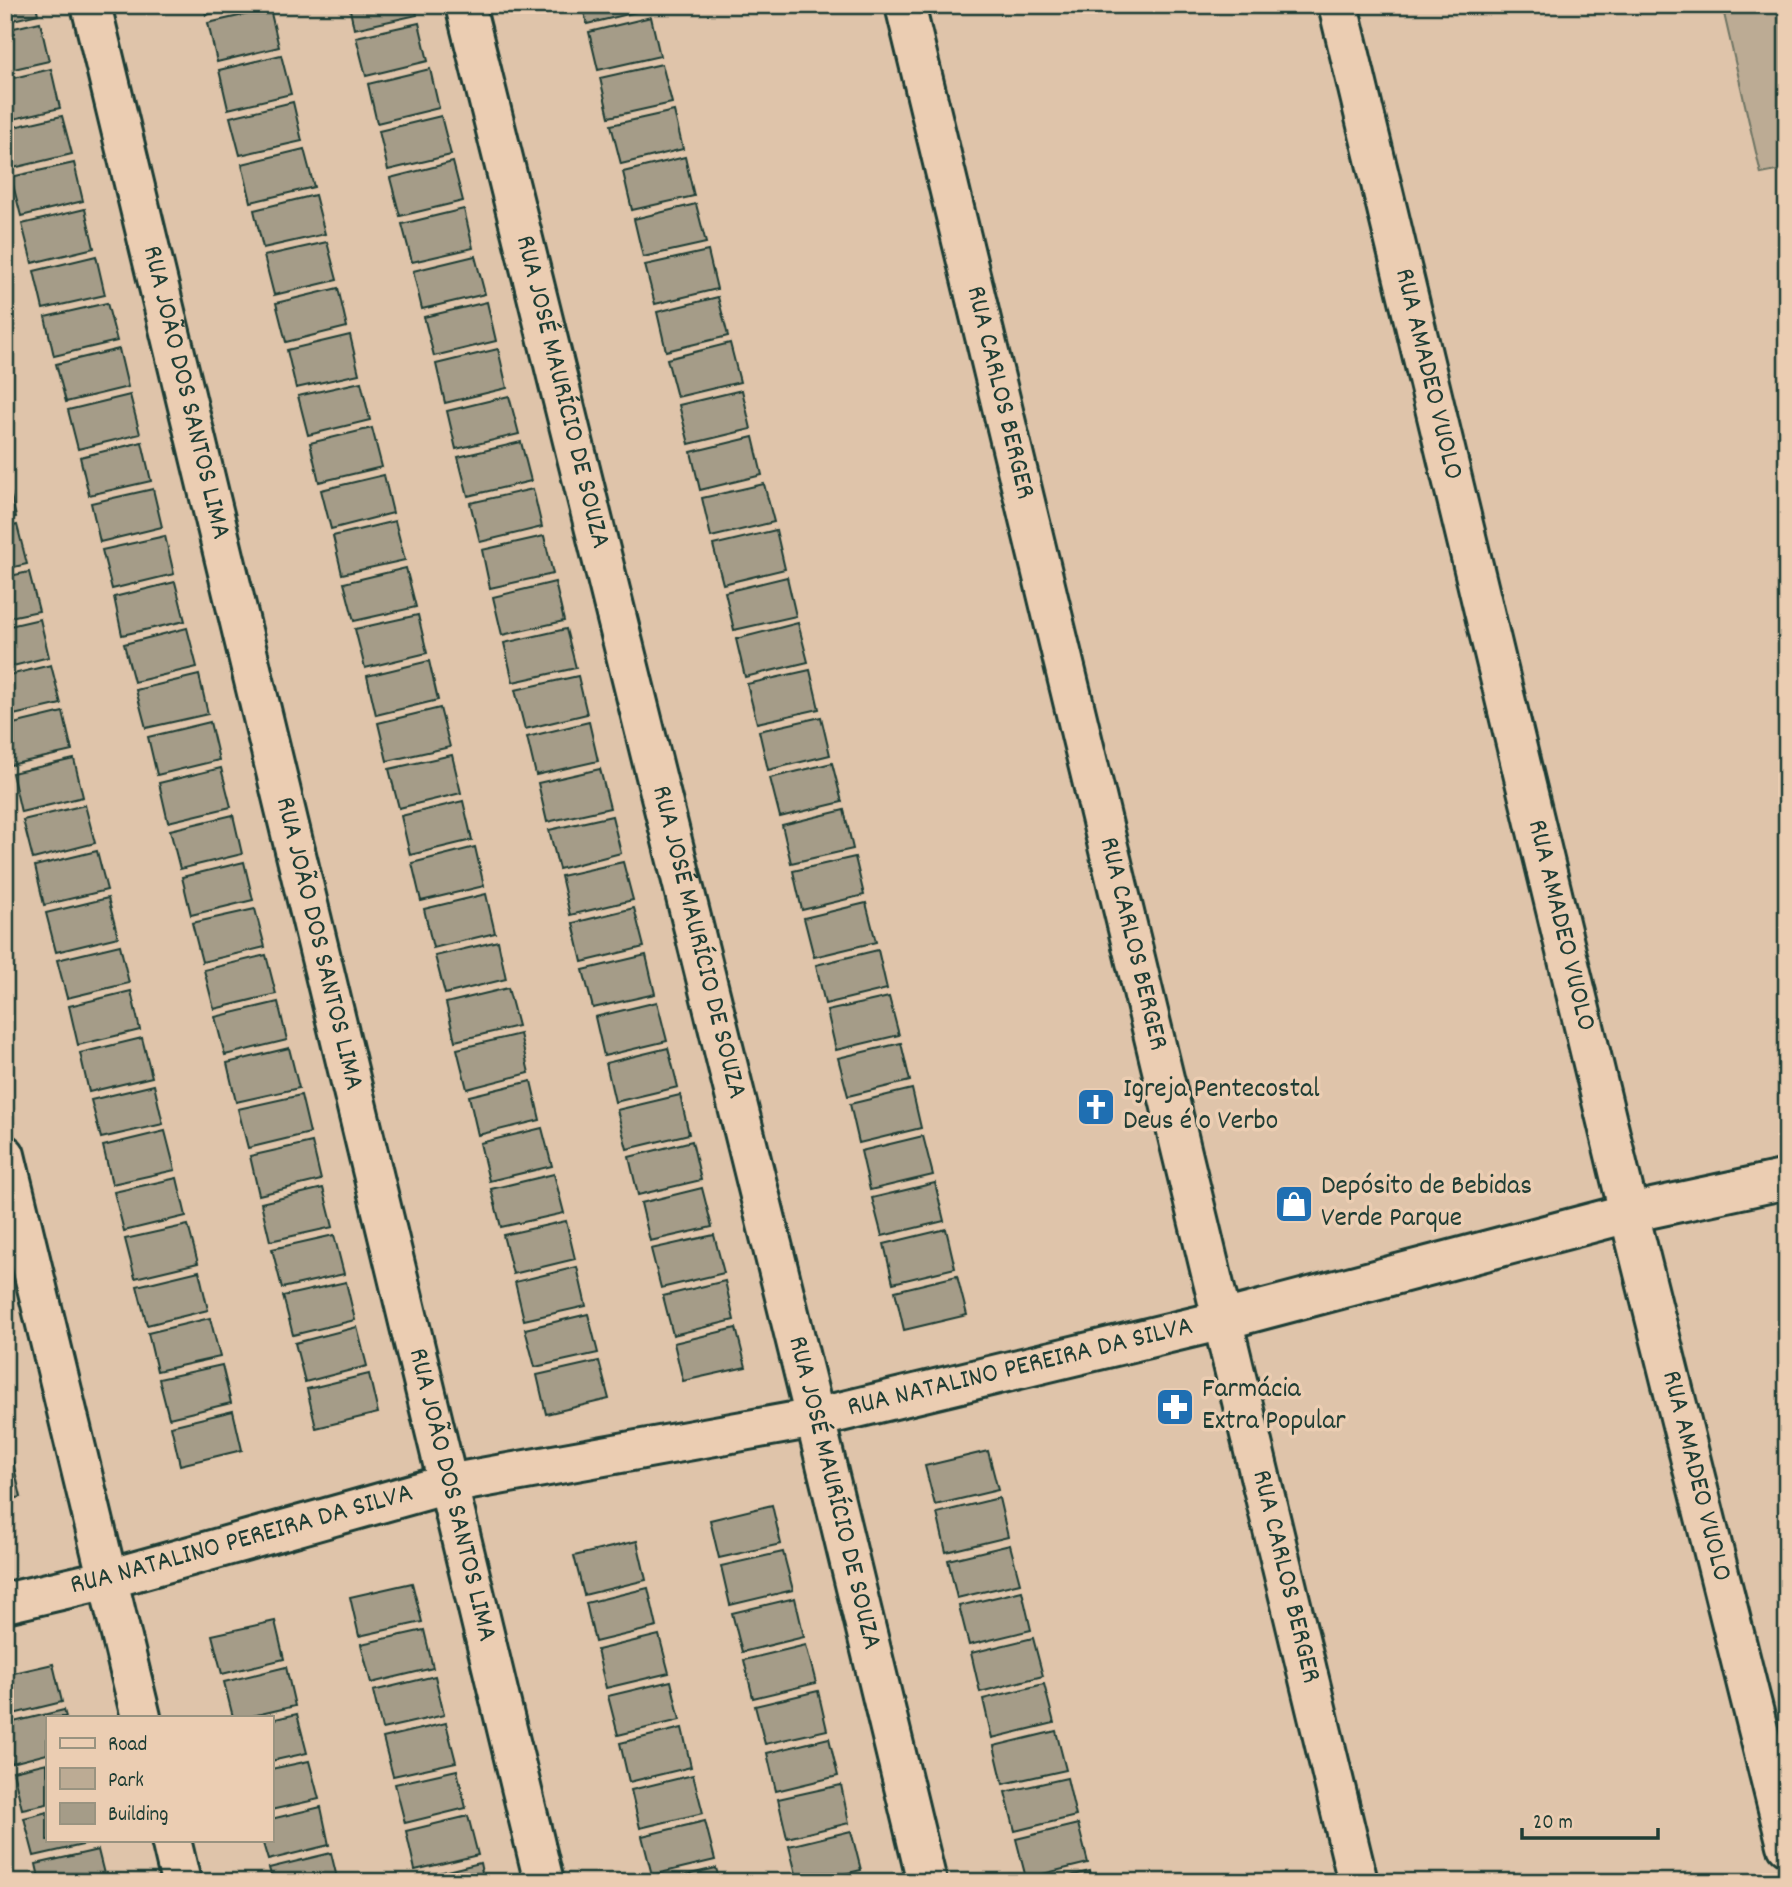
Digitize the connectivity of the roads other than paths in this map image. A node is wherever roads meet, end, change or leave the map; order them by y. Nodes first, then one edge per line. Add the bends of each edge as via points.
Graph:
1 (91, 5) edge
2 (465, 5) edge
3 (905, 5) edge
4 (1338, 5) edge
5 (5, 1155) edge
6 (1787, 1179) edge
7 (1629, 1213) junction
8 (1223, 1320) junction
9 (815, 1418) junction
10 (448, 1484) junction
11 (108, 1579) junction
12 (5, 1603) edge
13 (141, 1716) edge
14 (171, 1842) edge
15 (1787, 1845) edge
16 (181, 1882) edge
17 (544, 1882) edge
18 (927, 1882) edge
19 (1358, 1882) edge

1 - 10 street, RUA JOÃO DOS SANTOS LIMA
2 - 9 street, RUA JOSÉ MAURÍCIO DE SOUZA
3 - 8 street, RUA CARLOS BERGER
4 - 7 street, RUA AMADEO VUOLO
5 - 11 street
6 - 7 street, RUA NATALINO PEREIRA DA SILVA
7 - 8 street, RUA NATALINO PEREIRA DA SILVA
7 - 15 street, RUA AMADEO VUOLO
8 - 9 street, RUA NATALINO PEREIRA DA SILVA
8 - 19 street, RUA CARLOS BERGER
9 - 10 street, RUA NATALINO PEREIRA DA SILVA
9 - 18 street, RUA JOSÉ MAURÍCIO DE SOUZA
10 - 11 street, RUA NATALINO PEREIRA DA SILVA
10 - 17 street, RUA JOÃO DOS SANTOS LIMA
11 - 12 street, RUA NATALINO PEREIRA DA SILVA
11 - 13 street
14 - 16 street

